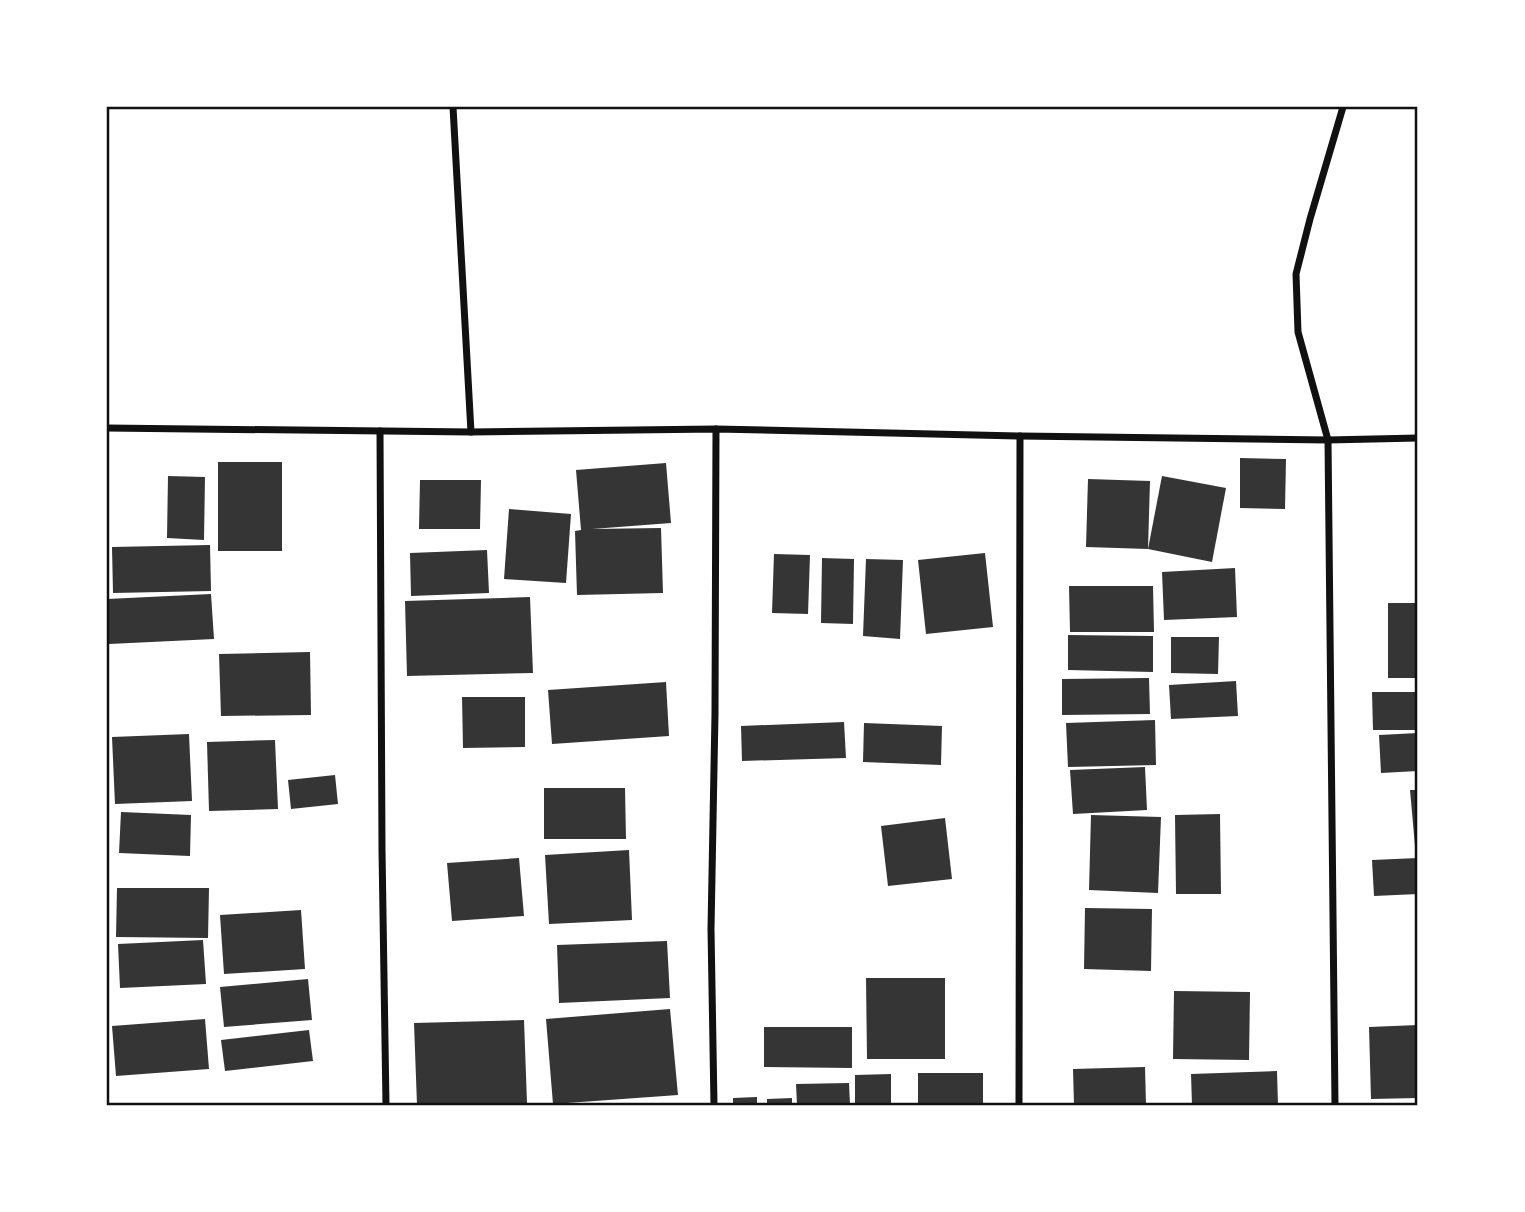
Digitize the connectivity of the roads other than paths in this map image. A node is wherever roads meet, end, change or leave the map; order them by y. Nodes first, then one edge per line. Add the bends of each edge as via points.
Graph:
1 (453, 107) edge
2 (1343, 107) edge
3 (107, 428) edge
4 (716, 429) junction
5 (380, 431) junction
6 (471, 432) junction
7 (1020, 436) junction
8 (1418, 438) edge
9 (1328, 440) junction
10 (386, 1105) edge
11 (715, 1105) edge
12 (1019, 1105) edge
13 (1335, 1105) edge

1 - 6 street
2 - 9 street via 1296,274 1298,332
3 - 5 street
4 - 6 street
4 - 7 street
4 - 11 street via 711,929
5 - 6 street
5 - 10 street
7 - 9 street
7 - 12 street
8 - 9 street
9 - 13 street

